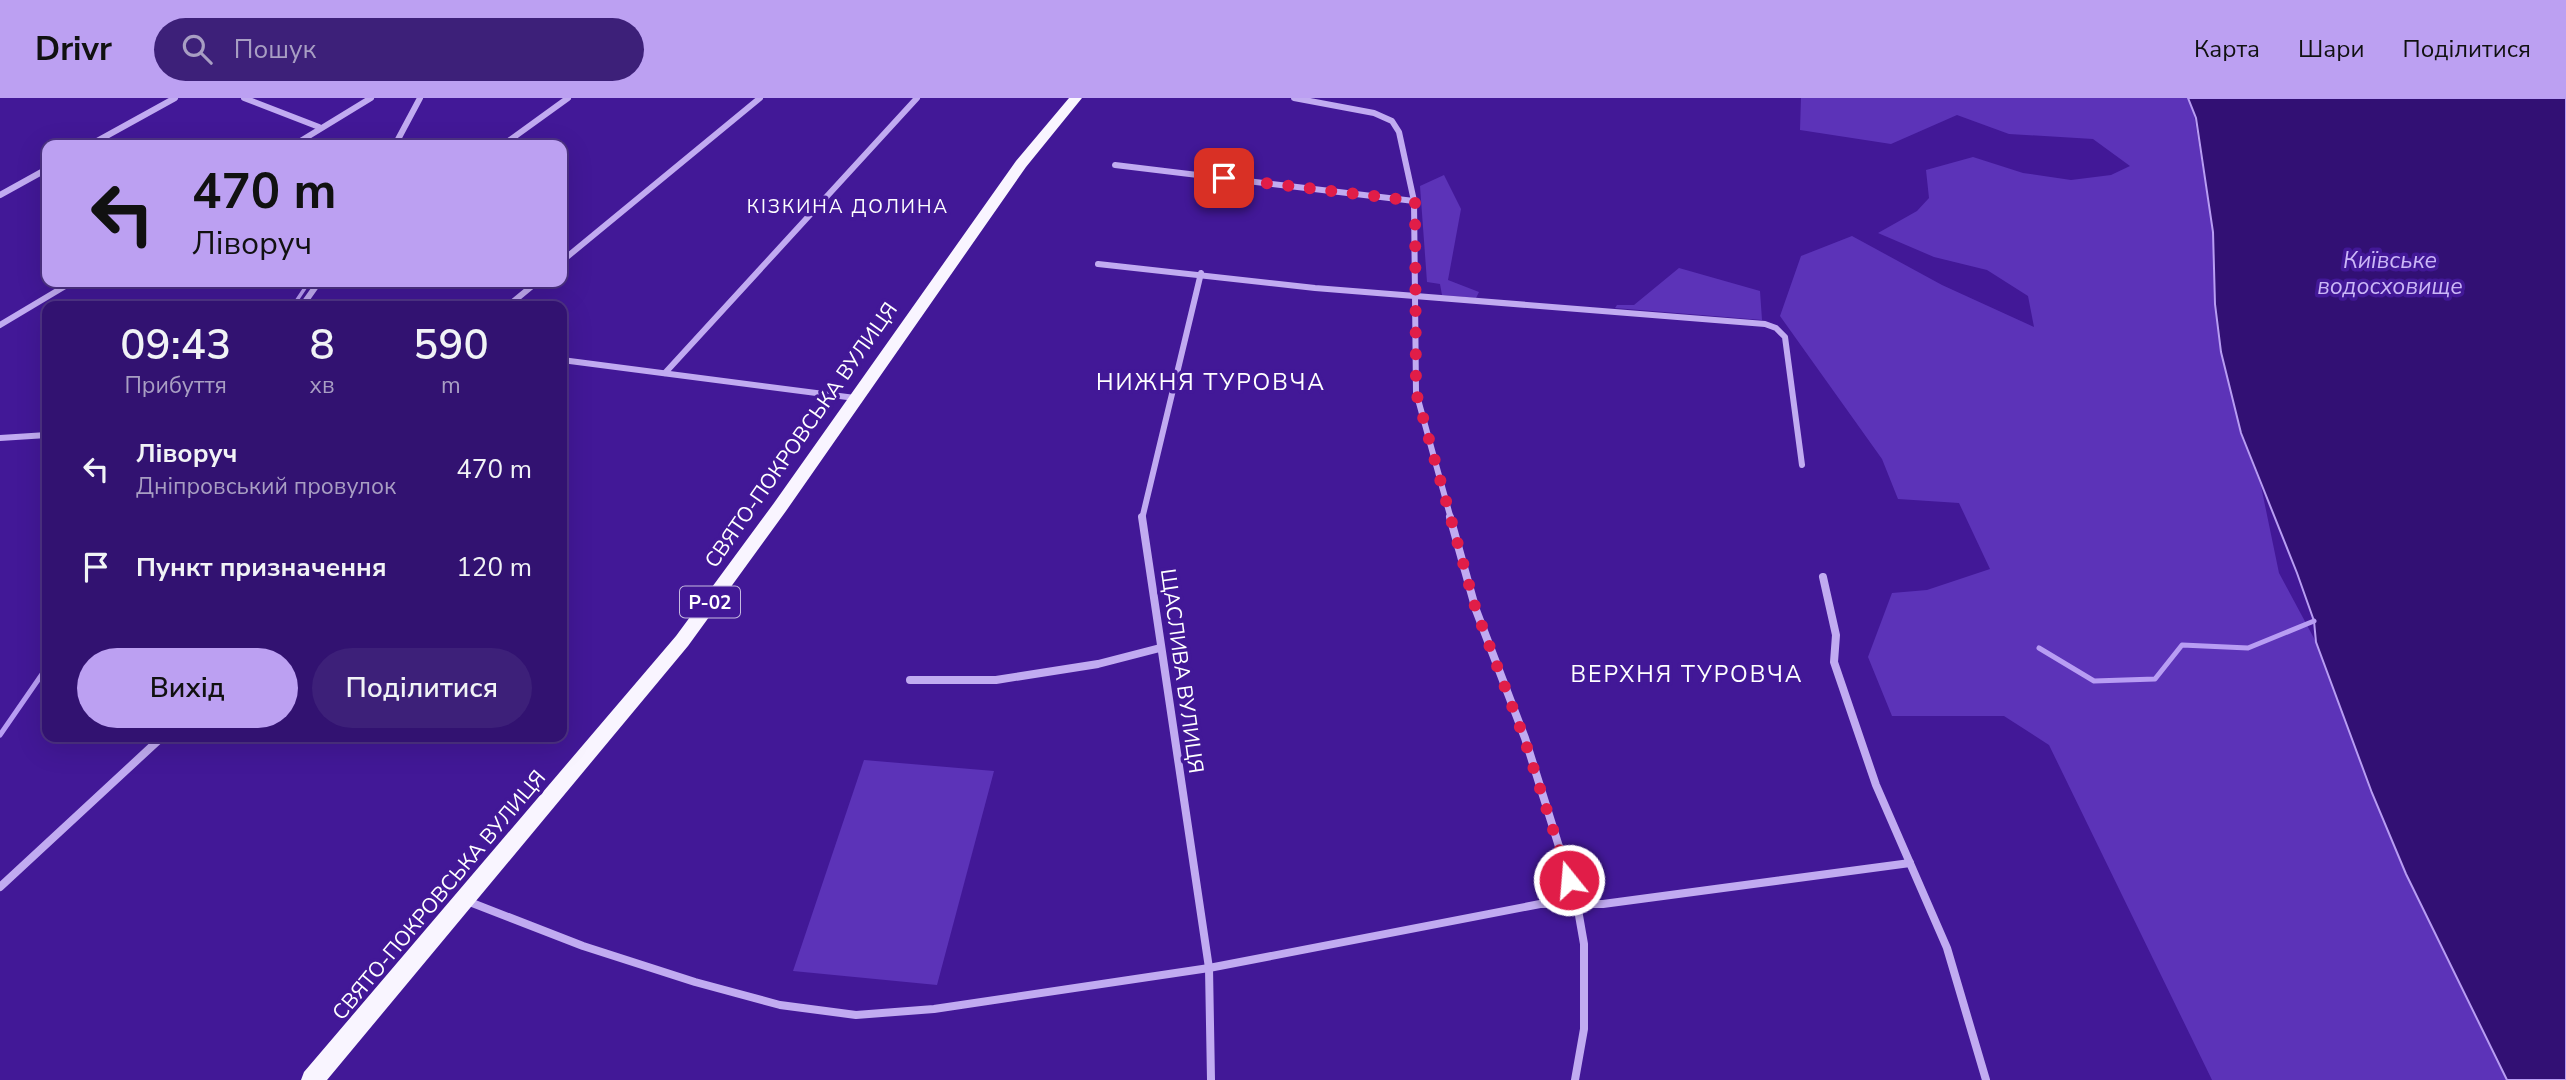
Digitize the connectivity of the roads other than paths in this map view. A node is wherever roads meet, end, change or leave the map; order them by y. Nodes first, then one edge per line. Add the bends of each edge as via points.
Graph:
1 (175, 98) edge
2 (244, 98) edge
3 (371, 98) edge
4 (420, 98) edge
5 (568, 98) edge
6 (760, 98) edge
7 (917, 98) edge
8 (1076, 98) edge
9 (1294, 98) edge
10 (319, 127) junction
11 (99, 140) edge
12 (301, 140) edge
13 (398, 140) edge
14 (510, 140) edge
15 (1115, 165) dead end
16 (42, 172) edge
17 (0, 195) edge
18 (1415, 201) junction
19 (567, 257) edge
20 (1098, 264) dead end
21 (1201, 273) junction
22 (64, 287) edge
23 (531, 287) edge
24 (1416, 296) junction
25 (514, 301) edge
26 (0, 325) edge
27 (567, 361) edge
28 (665, 373) junction
29 (855, 398) junction
30 (42, 435) edge
31 (3, 438) edge
32 (0, 445) edge
33 (1802, 465) dead end
34 (1823, 577) dead end
35 (1160, 649) junction
36 (910, 680) dead end
37 (157, 742) edge
38 (1910, 863) junction
39 (0, 887) edge
40 (463, 900) junction
41 (1577, 904) junction
42 (1209, 968) junction
43 (312, 1080) edge
44 (1211, 1080) edge
45 (1575, 1080) edge
46 (1986, 1080) edge

1 - 11 street
2 - 10 street
3 - 10 street
4 - 13 street
5 - 14 street
6 - 19 street
7 - 28 street
8 - 29 main road, СВЯТО-ПОКРОВСЬКА ВУЛИЦЯ / Р-02 via 1021,164
9 - 18 street via 1374,113 1392,121 1399,132
10 - 12 street
15 - 18 street
16 - 17 street
18 - 24 street
20 - 21 street
21 - 24 street
21 - 35 street, ЩАСЛИВА ВУЛИЦЯ via 1141,513
22 - 26 street
23 - 25 street
24 - 33 street via 1776,328 1785,337
24 - 41 street via 1416,392 1428,439 1476,610 1524,738
27 - 28 street
28 - 29 street
29 - 40 main road, СВЯТО-ПОКРОВСЬКА ВУЛИЦЯ / Р-02 via 682,641
30 - 31 street
31 - 32 street
34 - 38 street via 1836,635 1834,662 1876,785
35 - 36 street via 996,680
35 - 42 street, ЩАСЛИВА ВУЛИЦЯ
37 - 39 street
38 - 41 street
38 - 46 street via 1947,948
40 - 42 street via 695,982 780,1004 856,1015 934,1009
40 - 43 main road, СВЯТО-ПОКРОВСЬКА ВУЛИЦЯ / Р-02
41 - 42 street via 1540,904
41 - 45 street via 1584,944 1584,1028
42 - 44 street, ЩАСЛИВА ВУЛИЦЯ

